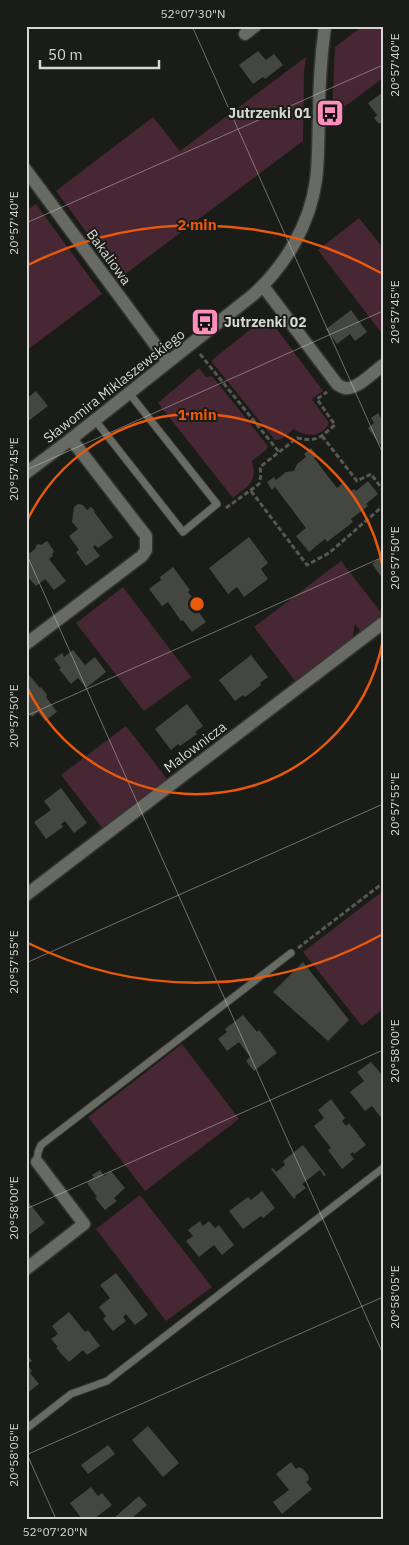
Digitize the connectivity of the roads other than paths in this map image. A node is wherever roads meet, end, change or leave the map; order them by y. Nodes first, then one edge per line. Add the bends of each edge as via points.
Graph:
1 (325, 26) edge
2 (26, 170) edge
3 (263, 286) junction
4 (168, 362) junction
5 (383, 365) edge
6 (130, 393) junction
7 (95, 420) junction
8 (71, 439) junction
9 (26, 474) edge
10 (383, 623) edge
11 (26, 644) edge
12 (26, 895) edge
13 (291, 953) road end
14 (37, 1162) joint
15 (383, 1168) edge
16 (26, 1269) edge
17 (26, 1429) edge

1 - 3 street, Sławomira Miklaszewskiego via 320,72 318,160 313,192 294,244
2 - 4 street, Bakaliowa
3 - 4 street, Sławomira Miklaszewskiego
3 - 5 street via 343,388 355,386
4 - 6 street, Sławomira Miklaszewskiego
6 - 7 street, Sławomira Miklaszewskiego
6 - 7 lane via 216,504 183,532
7 - 8 street, Sławomira Miklaszewskiego
8 - 9 street, Sławomira Miklaszewskiego
8 - 11 street via 146,536 146,550
10 - 12 street, Malownicza
13 - 14 lane via 42,1145
14 - 16 street via 84,1224
15 - 17 lane via 106,1381 71,1394

